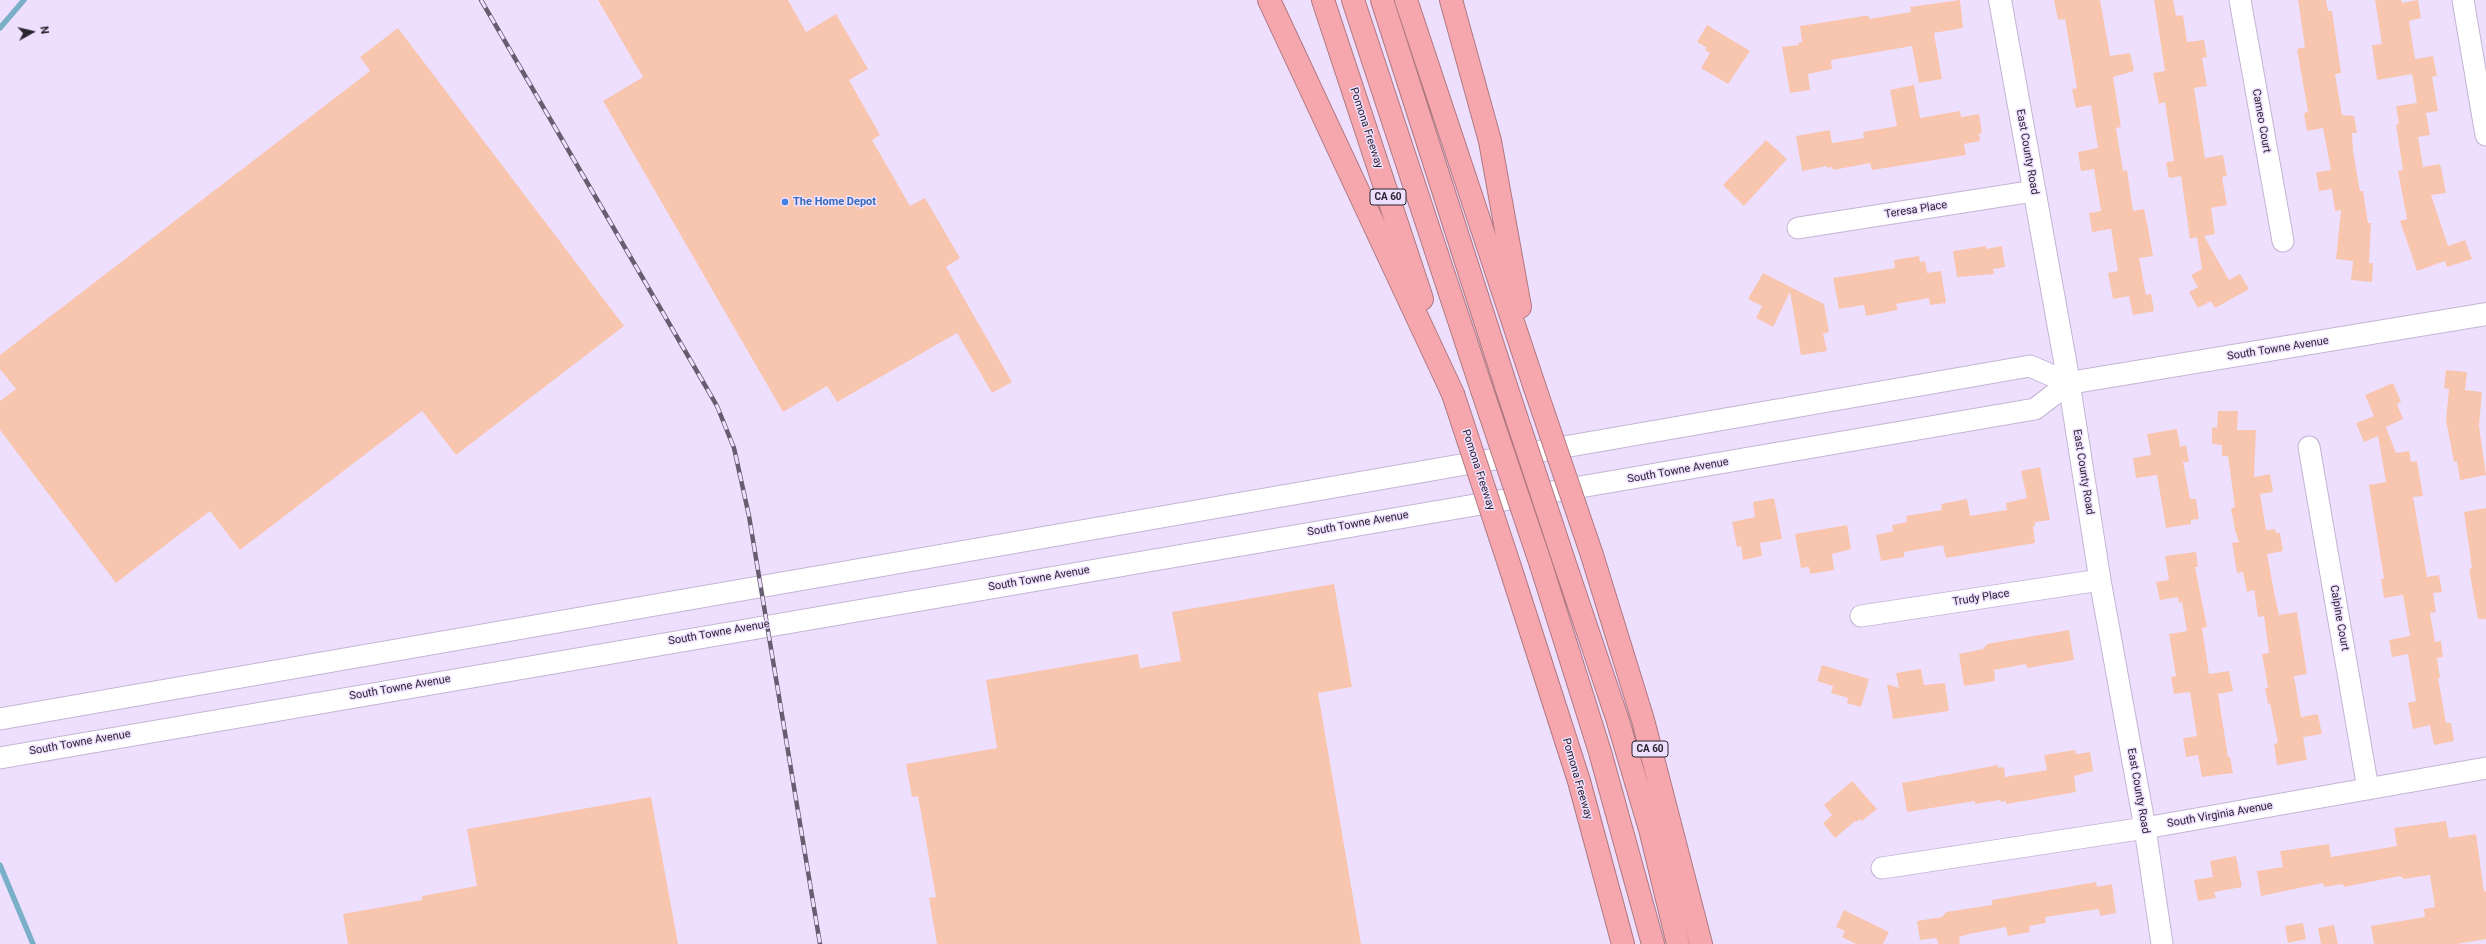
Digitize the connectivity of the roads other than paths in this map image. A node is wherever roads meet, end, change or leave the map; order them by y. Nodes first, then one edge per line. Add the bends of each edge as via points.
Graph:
1 (1269, 0) edge
2 (1323, 0) edge
3 (1354, 0) edge
4 (1382, 0) edge
5 (1406, 0) edge
6 (1450, 0) edge
7 (2000, 0) edge
8 (2240, 0) edge
9 (2463, 0) edge
10 (2486, 135) edge
11 (2034, 191) junction
12 (1798, 228) dead end
13 (2283, 241) dead end
14 (2486, 314) edge
15 (2069, 383) junction
16 (1534, 385) junction
17 (1453, 394) junction
18 (2309, 447) dead end
19 (2100, 580) junction
20 (1861, 616) dead end
21 (0, 719) edge
22 (0, 758) edge
23 (2486, 768) edge
24 (2368, 789) junction
25 (2145, 828) junction
26 (1882, 868) dead end
27 (1622, 944) edge
28 (1653, 944) edge
29 (1678, 944) edge
30 (1701, 944) edge
31 (2162, 944) edge

1 - 17 highway
2 - 17 highway, Pomona Freeway / CA 60
3 - 28 highway, bridge via 1541,565 1600,752
4 - 29 highway, bridge via 1621,733 1650,829
5 - 16 highway, CA 60
6 - 16 highway via 1490,141
7 - 11 street, East County Road
8 - 13 street, Cameo Court
9 - 10 street
11 - 12 street, Teresa Place
11 - 15 street, East County Road
14 - 15 street, South Towne Avenue
15 - 19 street, East County Road
15 - 21 street via 2030,366
15 - 22 street, South Towne Avenue via 2035,409
16 - 30 highway, CA 60, bridge via 1592,555 1643,720
17 - 27 highway, Pomona Freeway / CA 60, bridge via 1579,781
18 - 24 street, Calpine Court
19 - 20 street, Trudy Place
19 - 25 street, East County Road
23 - 24 street, South Virginia Avenue
24 - 25 street, South Virginia Avenue
25 - 26 street, South Virginia Avenue
25 - 31 street, East County Road

